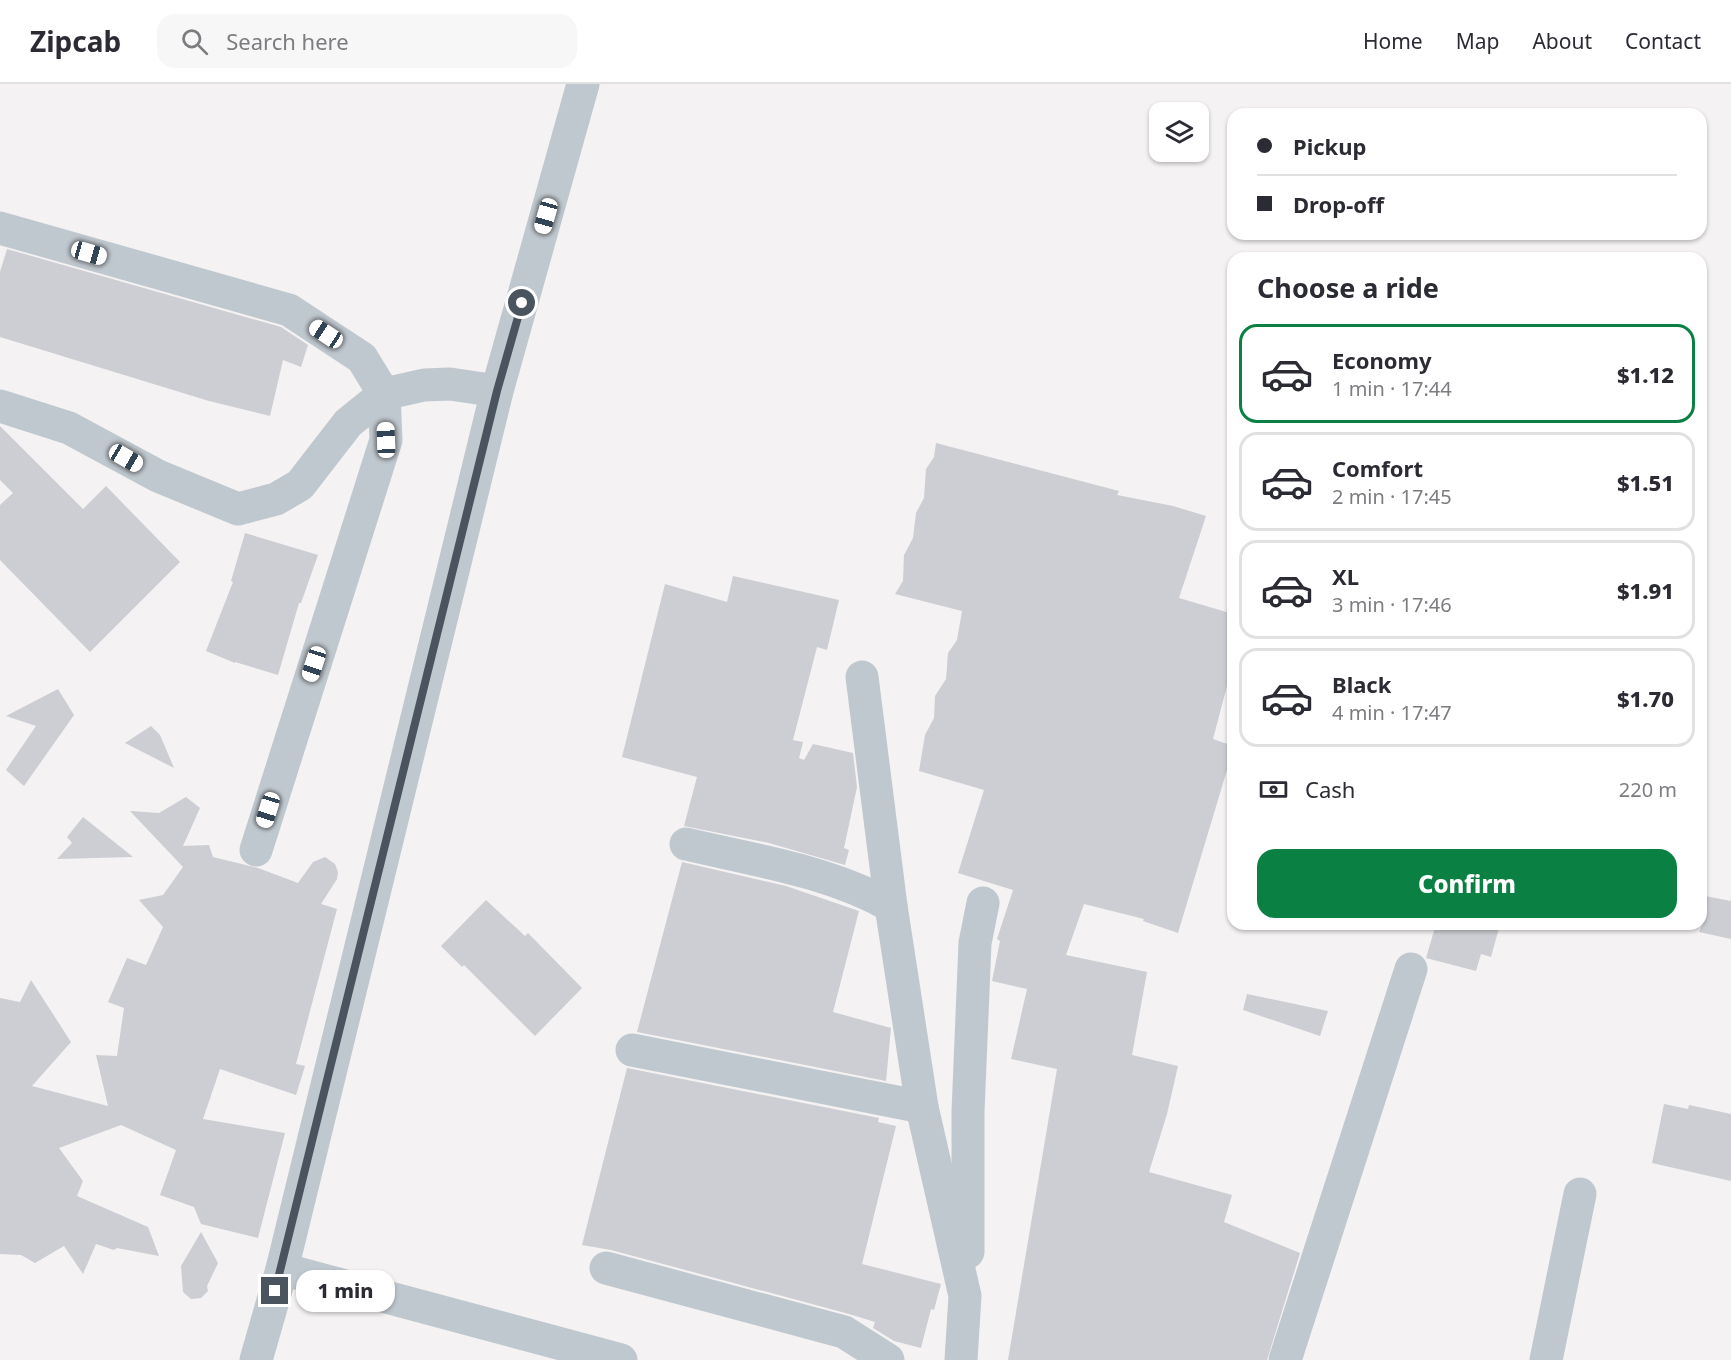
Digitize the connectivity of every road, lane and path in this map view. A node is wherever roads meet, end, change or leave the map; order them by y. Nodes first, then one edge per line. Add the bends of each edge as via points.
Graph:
1 (583, 84) edge
2 (0, 228) edge
3 (497, 391) junction
4 (384, 394) junction
5 (0, 406) edge
6 (862, 677) dead end
7 (686, 844) dead end
8 (256, 849) dead end
9 (983, 903) dead end
10 (891, 906) junction
11 (1411, 969) dead end
12 (632, 1050) dead end
13 (921, 1107) junction
14 (1580, 1194) dead end
15 (606, 1268) dead end
16 (282, 1269) junction
17 (965, 1296) junction
18 (256, 1360) edge
19 (621, 1360) edge
20 (888, 1360) edge
21 (961, 1360) edge
22 (1285, 1360) edge
23 (1546, 1360) edge

1 - 3 street
2 - 4 street via 289,310 362,358
3 - 4 street via 441,384
3 - 16 street
4 - 5 street via 348,423 300,484 276,499 237,509 158,476 69,428
4 - 8 street via 386,440
6 - 10 street
7 - 10 street via 818,875
9 - 17 street via 975,943
10 - 13 street
11 - 22 street
12 - 13 street
13 - 17 street
14 - 23 street
15 - 20 street via 844,1332
16 - 18 street
16 - 19 street
17 - 21 street

